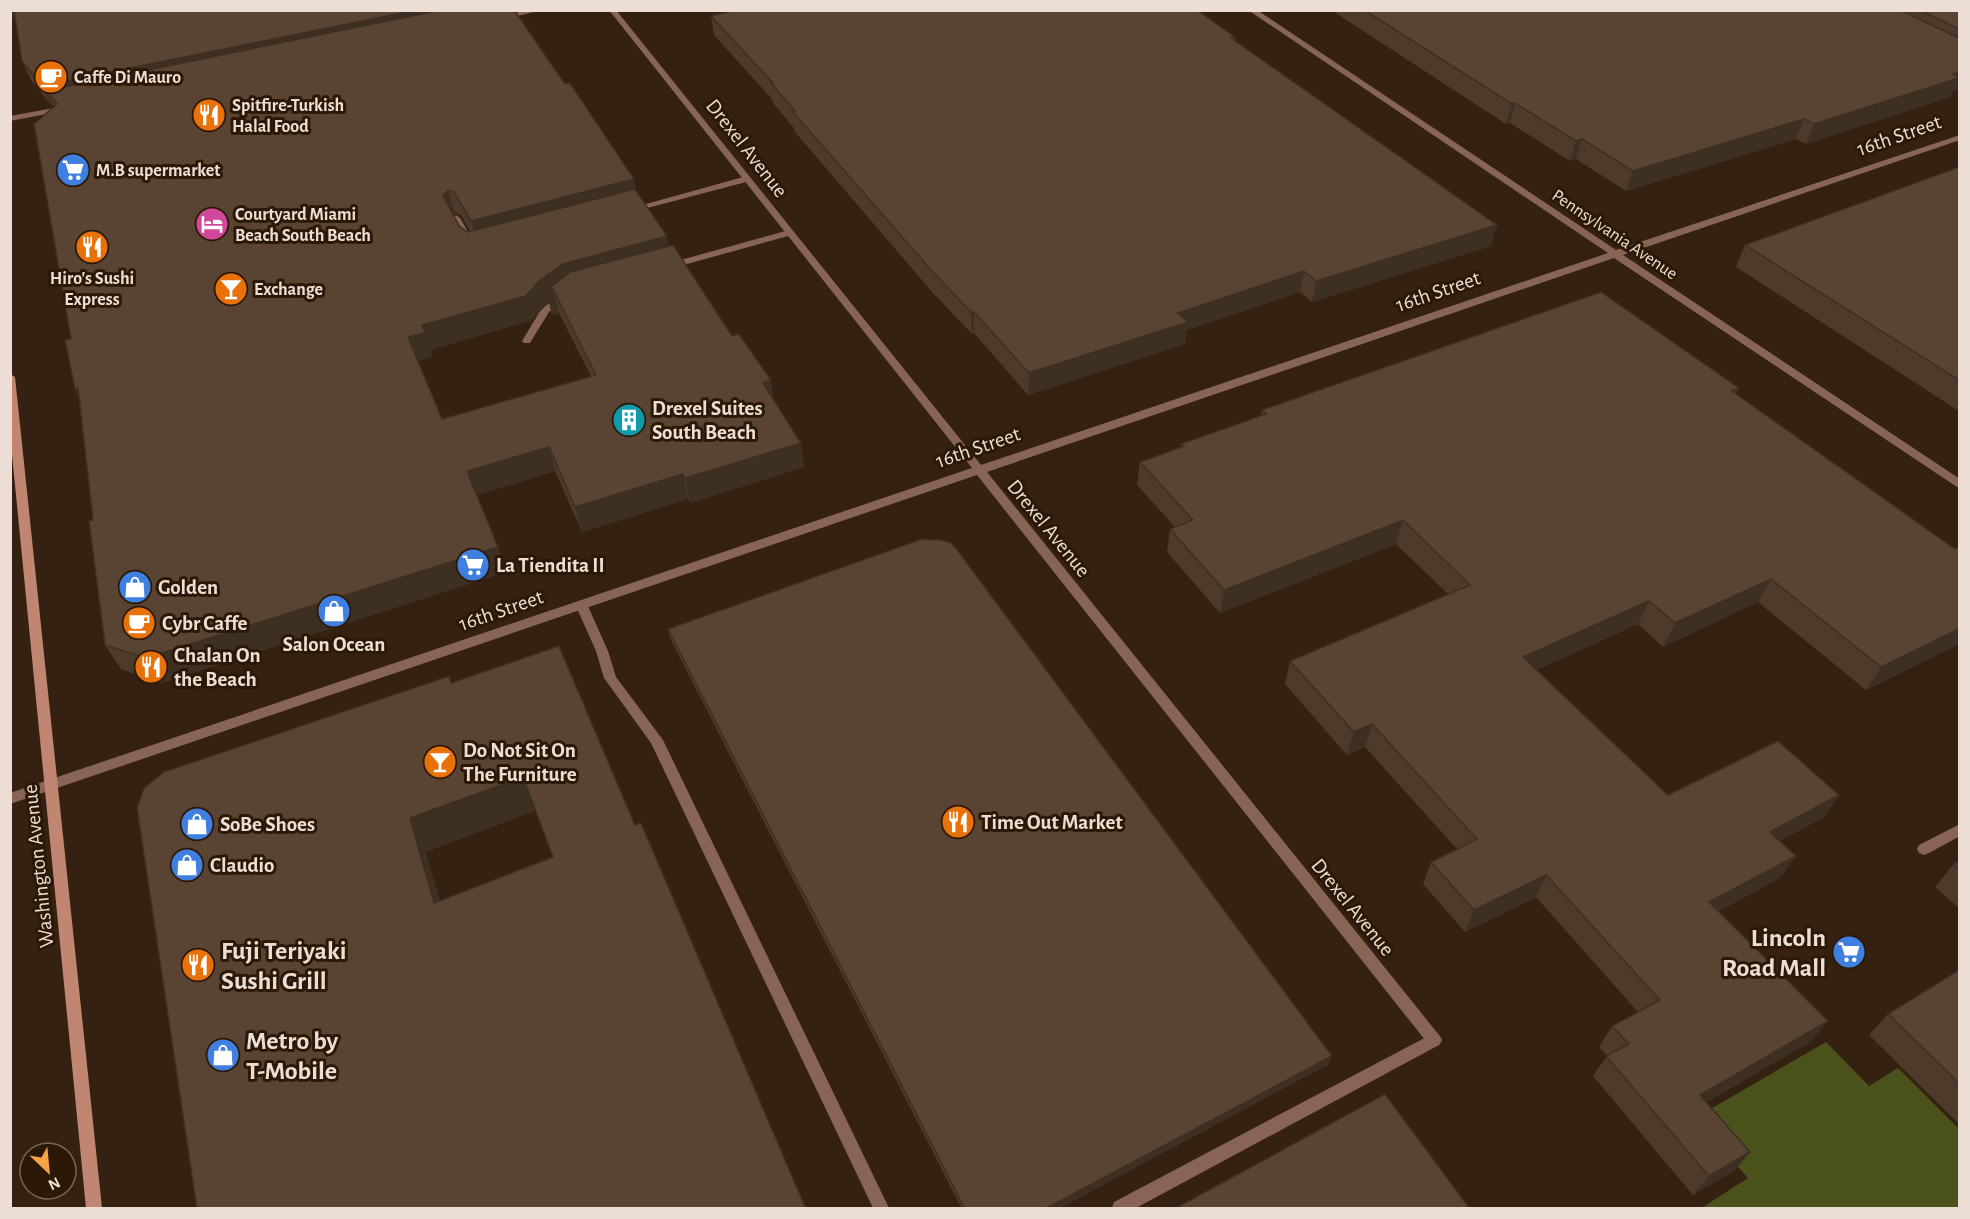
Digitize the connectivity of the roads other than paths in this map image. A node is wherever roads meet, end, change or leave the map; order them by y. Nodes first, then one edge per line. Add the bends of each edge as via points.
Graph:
1 (538, 10) edge
2 (612, 10) edge
3 (1251, 10) edge
4 (491, 20) edge
5 (75, 105) edge
6 (10, 119) edge
7 (1959, 137) edge
8 (747, 179) junction
9 (619, 212) edge
10 (456, 218) edge
11 (789, 232) junction
12 (474, 250) edge
13 (1615, 254) junction
14 (661, 268) edge
15 (572, 292) edge
16 (527, 341) dead end
17 (10, 377) edge
18 (978, 469) junction
19 (1959, 485) edge
20 (581, 604) junction
21 (51, 785) junction
22 (10, 799) edge
23 (1959, 829) edge
24 (1924, 849) dead end
25 (94, 1209) edge
26 (881, 1209) edge
27 (1120, 1209) edge

1 - 4 street
2 - 8 street, Drexel Avenue
3 - 13 street, Pennsylvania Avenue
5 - 6 street
7 - 13 street, 16th Street
8 - 9 street
8 - 11 street, Drexel Avenue
10 - 12 street
11 - 14 street
11 - 18 street, Drexel Avenue
13 - 18 street, 16th Street
13 - 19 street, Pennsylvania Avenue
15 - 16 street via 545,310
17 - 21 main road, Washington Avenue
18 - 20 street, 16th Street
18 - 27 street, Drexel Avenue via 1434,1040
20 - 21 street, 16th Street
20 - 26 street via 610,678 656,740
21 - 22 street, 16th Street
21 - 25 main road, Washington Avenue
23 - 24 street

